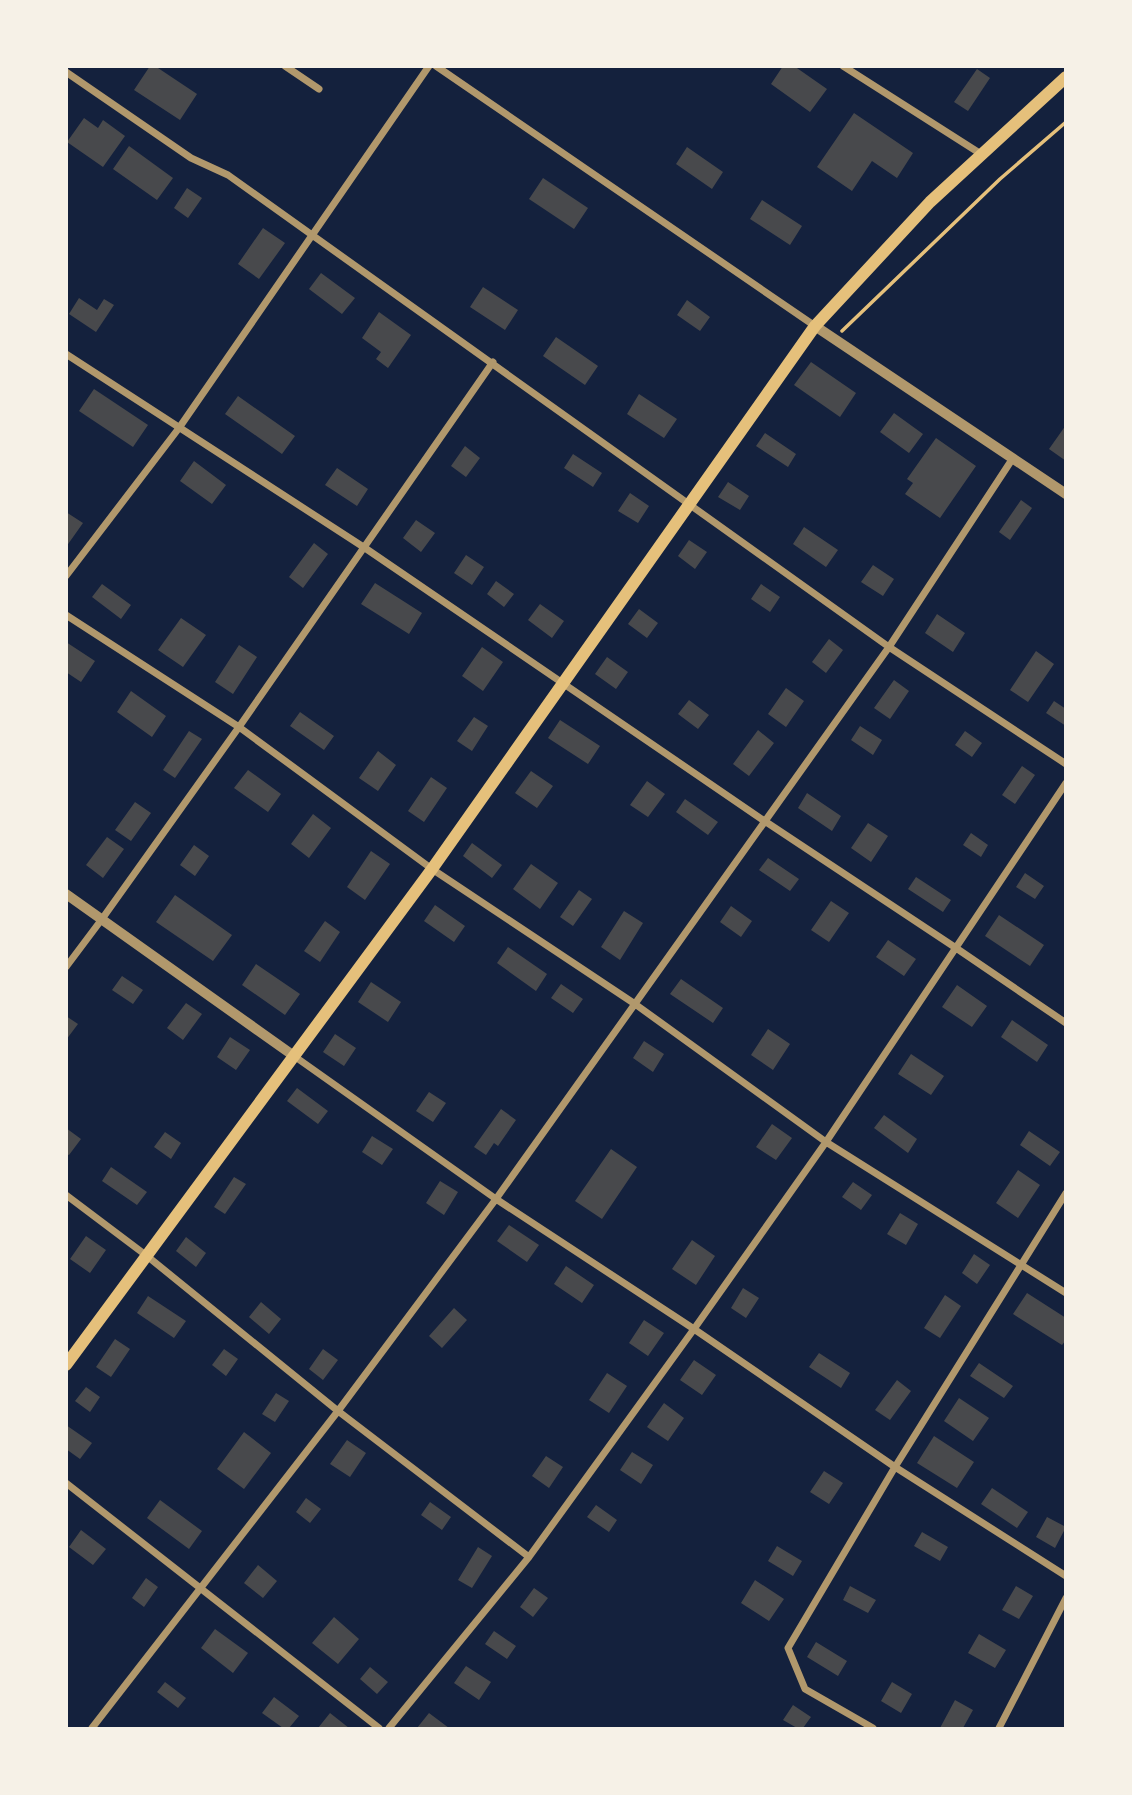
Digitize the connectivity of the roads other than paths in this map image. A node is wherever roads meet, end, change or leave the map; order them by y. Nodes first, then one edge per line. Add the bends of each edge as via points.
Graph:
1 (285, 66) edge
2 (429, 66) edge
3 (436, 66) edge
4 (843, 66) edge
5 (66, 72) edge
6 (1066, 77) edge
7 (319, 89) dead end
8 (981, 154) junction
9 (314, 235) junction
10 (815, 326) junction
11 (66, 354) edge
12 (493, 362) junction
13 (179, 428) junction
14 (1013, 458) junction
15 (1066, 494) edge
16 (688, 505) junction
17 (365, 548) junction
18 (66, 576) edge
19 (66, 615) edge
20 (889, 647) junction
21 (563, 682) junction
22 (239, 727) junction
23 (1066, 764) edge
24 (1066, 783) edge
25 (763, 820) junction
26 (432, 869) junction
27 (66, 894) edge
28 (102, 919) junction
29 (956, 948) junction
30 (66, 967) edge
31 (635, 1004) junction
32 (1066, 1023) edge
33 (294, 1056) junction
34 (826, 1142) junction
35 (1066, 1193) edge
36 (66, 1195) edge
37 (496, 1199) junction
38 (147, 1256) junction
39 (1020, 1265) junction
40 (1066, 1293) edge
41 (694, 1329) junction
42 (66, 1365) edge
43 (338, 1411) junction
44 (895, 1467) junction
45 (66, 1483) edge
46 (529, 1557) junction
47 (1066, 1576) edge
48 (202, 1589) junction
49 (1066, 1598) edge
50 (92, 1728) edge
51 (379, 1728) edge
52 (389, 1728) edge
53 (873, 1728) edge
54 (999, 1728) edge

1 - 7 street
2 - 9 street
3 - 10 street
4 - 8 street
5 - 9 street
6 - 8 main road
8 - 10 main road
9 - 12 street
9 - 13 street
10 - 14 street
10 - 16 main road
11 - 13 street
12 - 16 street
12 - 17 street
13 - 17 street
13 - 18 street
14 - 15 street
14 - 20 street
16 - 20 street
16 - 21 main road
17 - 21 street
17 - 22 street
19 - 22 street
20 - 23 street
20 - 25 street
21 - 25 street
21 - 26 main road
22 - 26 street
22 - 28 street
24 - 29 street
25 - 29 street
25 - 31 street
26 - 31 street
26 - 33 main road
27 - 28 street
28 - 30 street
28 - 33 street
29 - 32 street
29 - 34 street
31 - 34 street
31 - 37 street
33 - 37 street
33 - 38 main road
34 - 39 street
34 - 41 street
35 - 39 street
36 - 38 street
37 - 41 street
37 - 43 street
38 - 42 main road
38 - 43 street
39 - 40 street
39 - 44 street
41 - 44 street
41 - 46 street
43 - 46 street
43 - 48 street
44 - 47 street
44 - 53 street via 788,1648 805,1689
45 - 48 street
46 - 52 street
48 - 50 street
48 - 51 street
49 - 54 street

